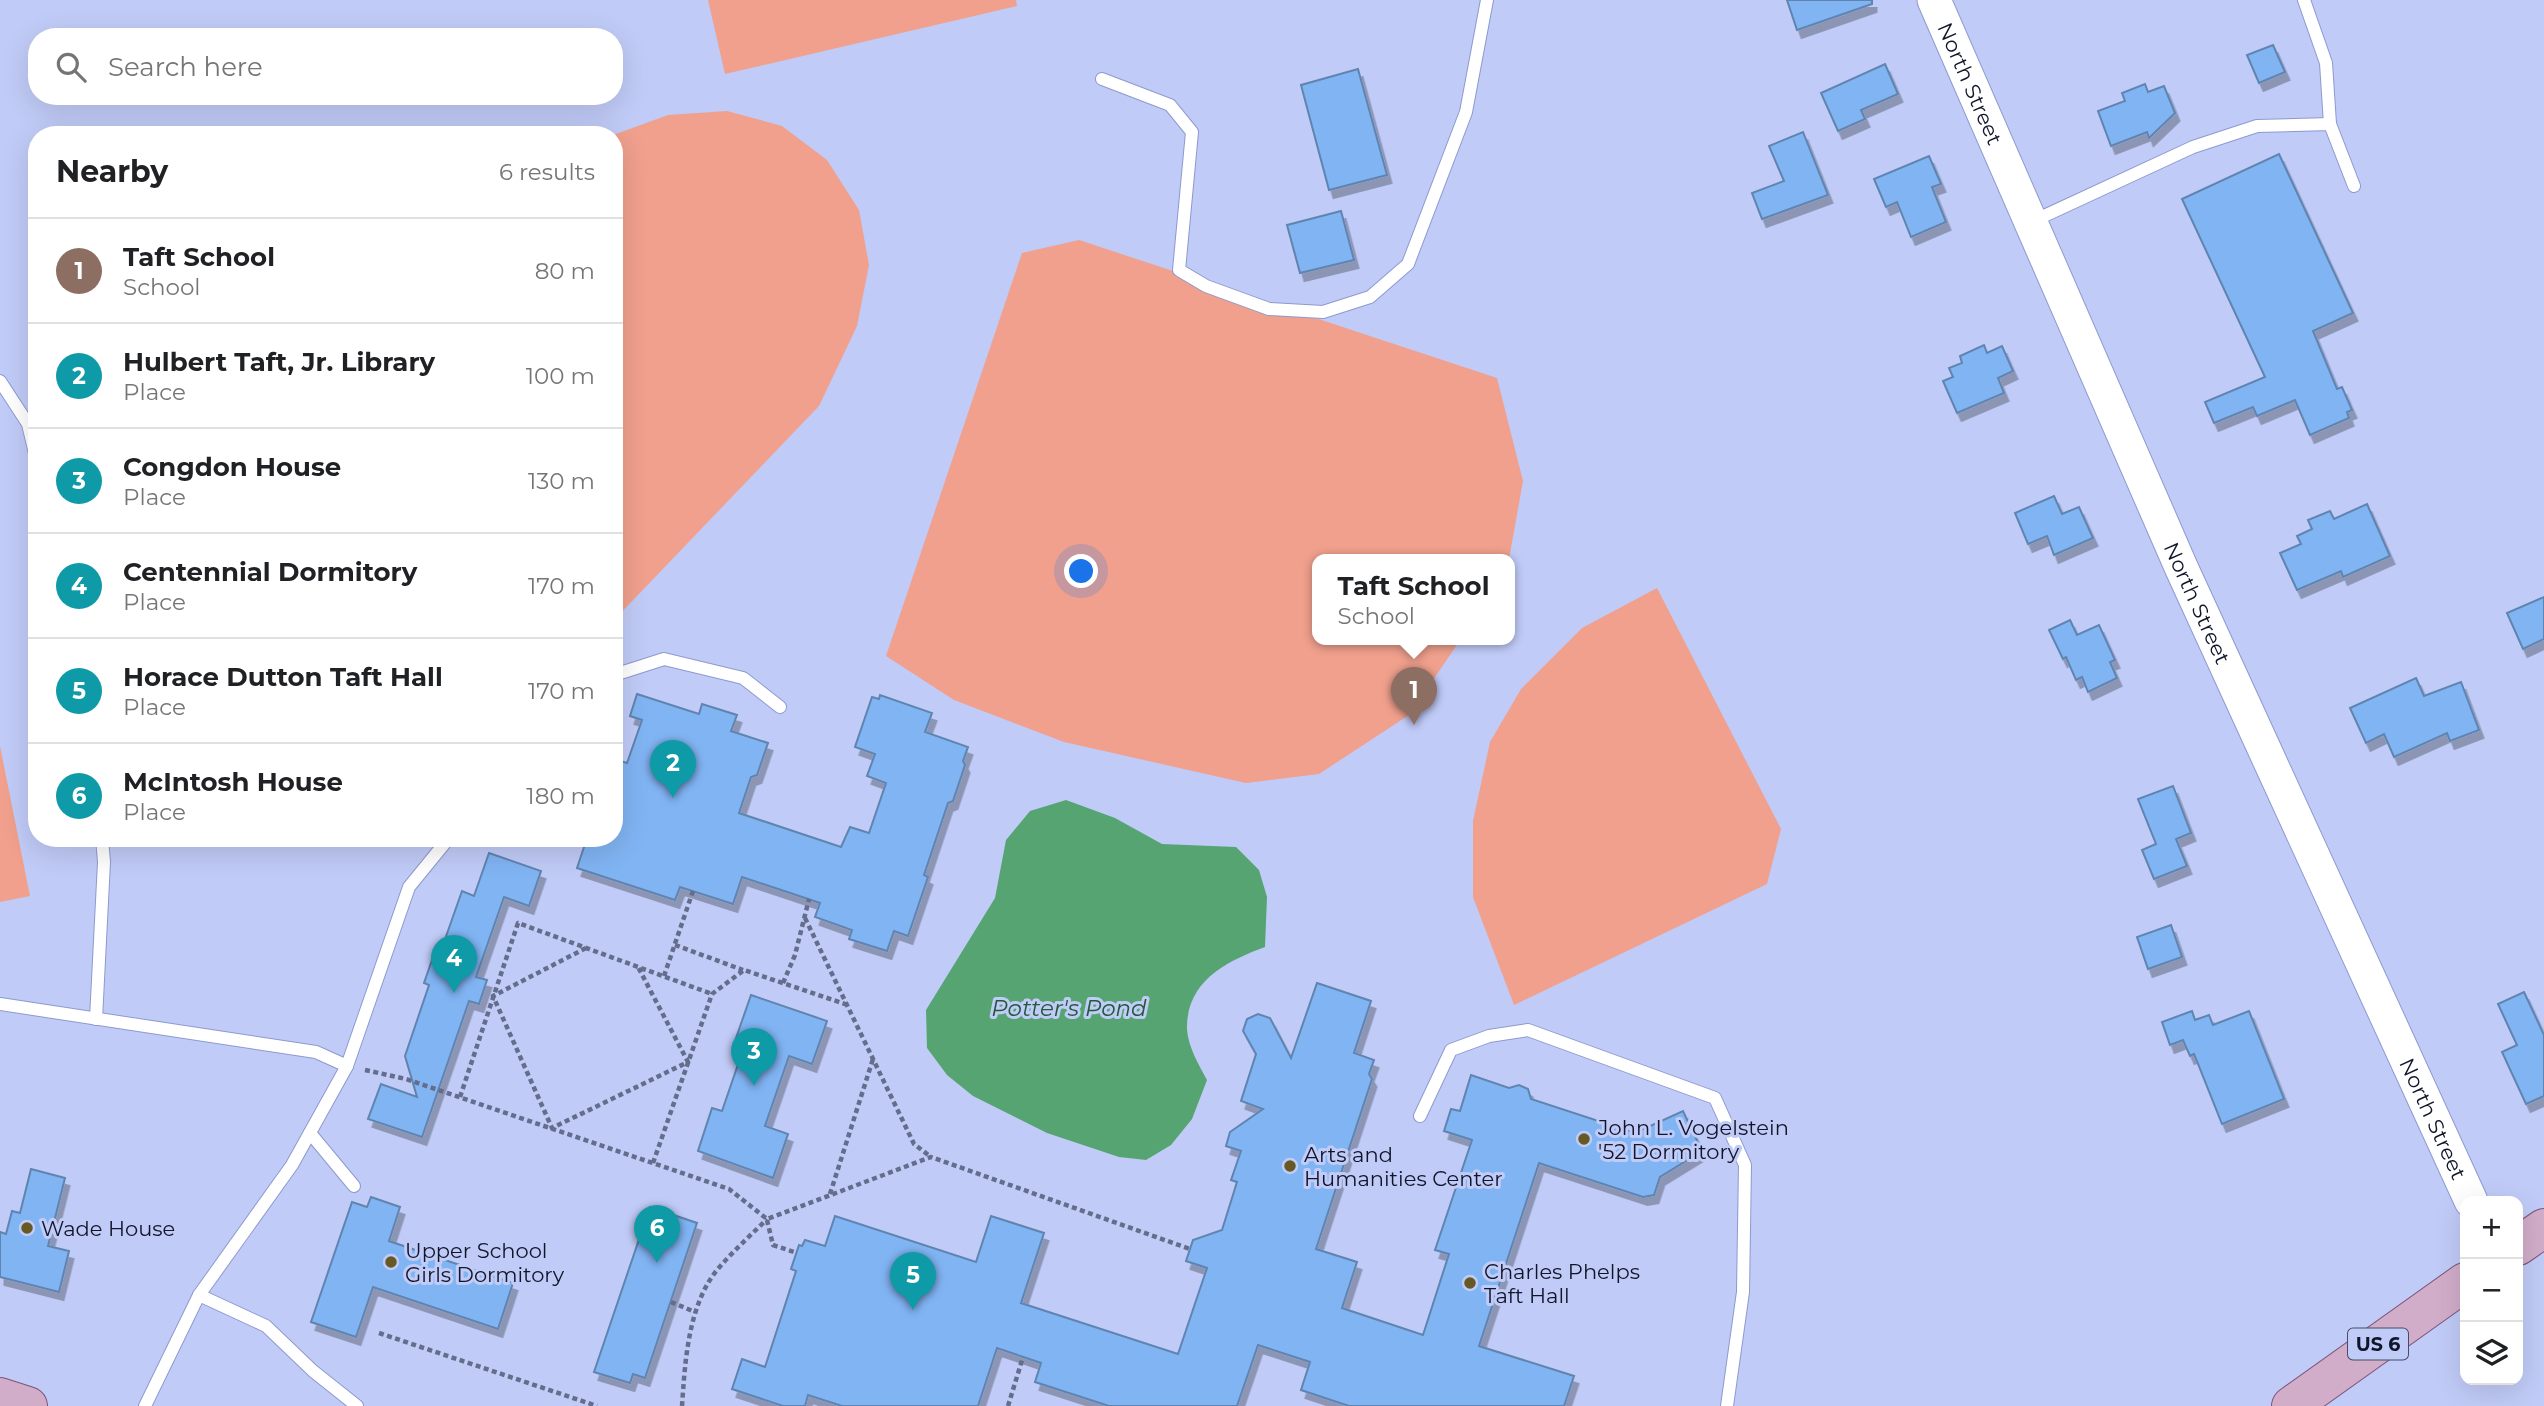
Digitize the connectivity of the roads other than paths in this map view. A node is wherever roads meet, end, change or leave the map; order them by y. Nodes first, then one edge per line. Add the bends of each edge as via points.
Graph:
1 (1487, 0) edge
2 (1934, 0) edge
3 (2304, 0) edge
4 (1102, 79) dead end
5 (2330, 124) junction
6 (2354, 186) dead end
7 (2030, 222) junction
8 (0, 381) edge
9 (28, 424) edge
10 (623, 672) edge
11 (780, 707) dead end
12 (103, 847) edge
13 (442, 847) edge
14 (0, 1004) edge
15 (96, 1019) junction
16 (347, 1066) junction
17 (1420, 1115) dead end
18 (310, 1133) junction
19 (354, 1186) dead end
20 (2469, 1196) edge
21 (2544, 1228) edge
22 (2523, 1243) edge
23 (2460, 1286) edge
24 (199, 1296) junction
25 (0, 1397) edge
26 (28, 1406) edge
27 (145, 1406) edge
28 (357, 1406) edge
29 (1727, 1406) edge
30 (2291, 1406) edge

1 - 4 lane via 1466,112 1408,264 1370,297 1323,312 1269,309 1206,286 1179,270 1192,132 1170,105
2 - 7 street, North Street
3 - 5 lane via 2326,63
5 - 6 lane
5 - 7 lane via 2258,126 2193,147
7 - 20 street, North Street via 2181,567
8 - 9 lane
10 - 11 lane via 664,659 743,678
12 - 15 lane
13 - 16 lane via 409,887
14 - 15 lane
15 - 16 lane via 316,1052
16 - 18 lane
17 - 29 lane via 1451,1051 1489,1036 1528,1030 1715,1098 1745,1165 1742,1292
18 - 19 lane
18 - 24 lane
21 - 22 main road
23 - 30 main road, US 6
24 - 27 lane
24 - 28 lane via 266,1326
25 - 26 main road

